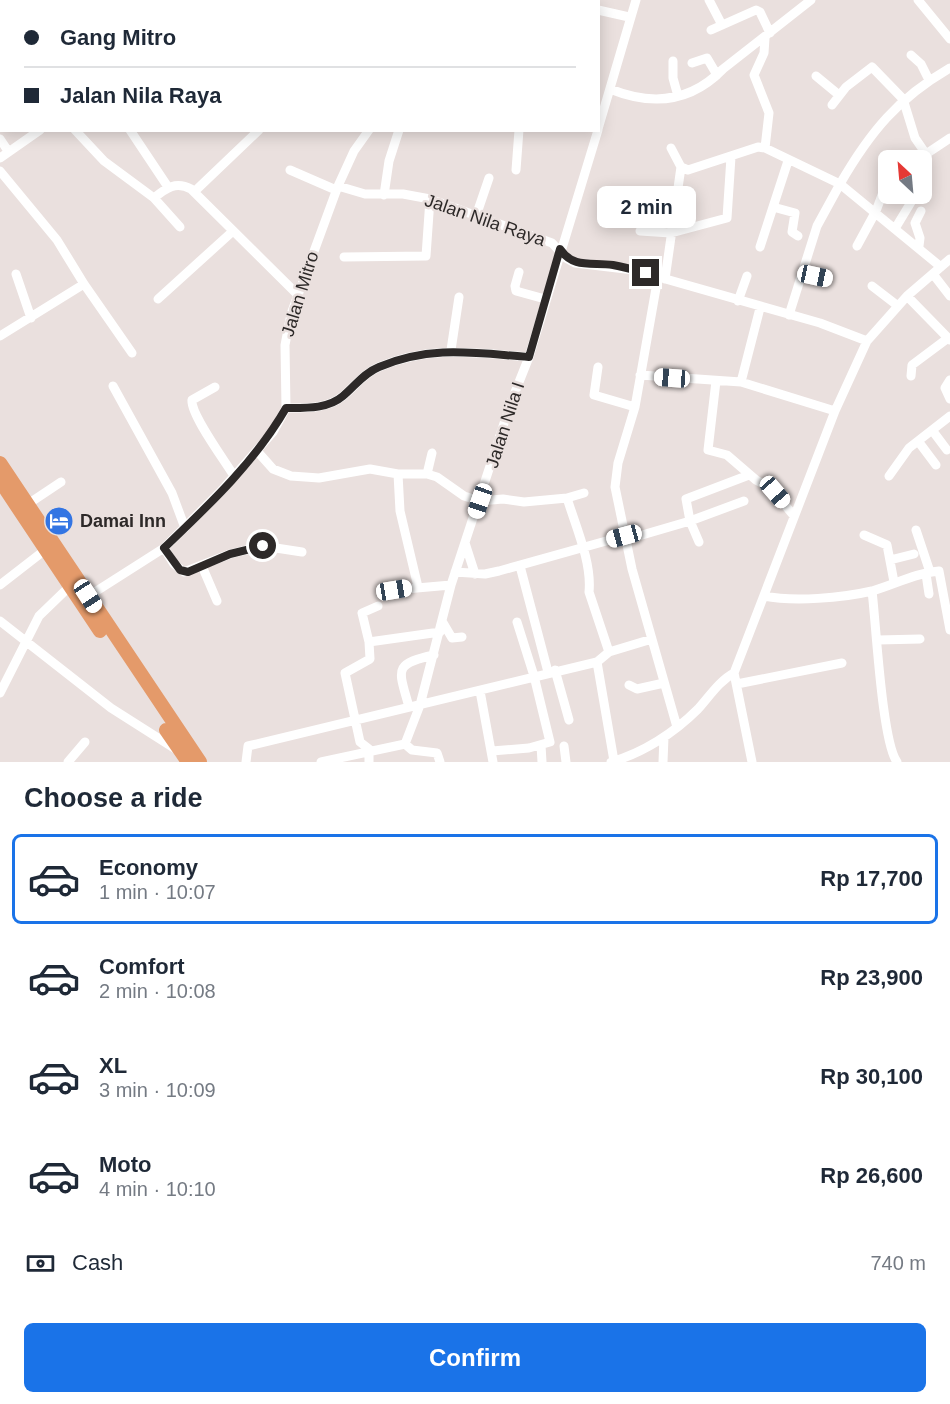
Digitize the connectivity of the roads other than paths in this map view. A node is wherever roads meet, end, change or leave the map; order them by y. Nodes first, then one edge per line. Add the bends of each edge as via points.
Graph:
1 (636, 0) edge
2 (710, 0) edge
3 (811, 0) edge
4 (920, 0) edge
5 (600, 10) edge
6 (629, 17) junction
7 (722, 25) junction
8 (711, 30) dead end
9 (767, 36) junction
10 (950, 39) edge
11 (911, 55) dead end
12 (673, 62) dead end
13 (692, 63) dead end
14 (950, 68) edge
15 (717, 75) junction
16 (816, 76) dead end
17 (930, 80) junction
18 (610, 88) junction
19 (839, 94) junction
20 (678, 96) junction
21 (903, 99) junction
22 (832, 105) dead end
23 (600, 123) edge
24 (37, 132) edge
25 (77, 132) edge
26 (131, 132) edge
27 (257, 132) edge
28 (368, 132) edge
29 (398, 132) edge
30 (519, 132) edge
31 (597, 132) edge
32 (950, 138) edge
33 (0, 139) edge
34 (671, 148) dead end
35 (765, 148) junction
36 (8, 151) junction
37 (731, 157) junction
38 (0, 158) edge
39 (788, 161) junction
40 (681, 167) junction
41 (290, 170) dead end
42 (516, 170) dead end
43 (0, 171) edge
44 (489, 178) dead end
45 (840, 184) junction
46 (168, 187) junction
47 (337, 188) junction
48 (194, 192) junction
49 (384, 195) junction
50 (154, 198) junction
51 (430, 199) junction
52 (879, 204) edge
53 (910, 204) edge
54 (773, 207) junction
55 (876, 211) junction
56 (921, 211) dead end
57 (476, 216) junction
58 (180, 227) dead end
59 (896, 227) junction
60 (233, 231) junction
61 (640, 231) dead end
62 (671, 233) junction
63 (798, 236) dead end
64 (857, 246) dead end
65 (918, 246) junction
66 (760, 247) dead end
67 (560, 249) junction
68 (344, 257) dead end
69 (950, 259) edge
70 (941, 267) junction
71 (519, 272) dead end
72 (802, 273) junction
73 (16, 274) dead end
74 (933, 274) junction
75 (747, 276) dead end
76 (661, 278) junction
77 (827, 279) dead end
78 (84, 284) junction
79 (872, 286) dead end
80 (298, 295) junction
81 (907, 296) junction
82 (950, 296) edge
83 (459, 297) dead end
84 (158, 299) dead end
85 (545, 299) junction
86 (738, 301) junction
87 (898, 306) junction
88 (760, 308) junction
89 (789, 315) junction
90 (32, 318) junction
91 (0, 336) edge
92 (949, 339) edge
93 (867, 341) junction
94 (449, 351) junction
95 (132, 353) dead end
96 (529, 357) junction
97 (598, 367) dead end
98 (640, 375) junction
99 (911, 376) dead end
100 (950, 380) edge
101 (716, 381) junction
102 (741, 382) junction
103 (366, 385) dead end
104 (113, 386) dead end
105 (216, 387) dead end
106 (342, 397) junction
107 (950, 399) edge
108 (635, 407) junction
109 (286, 408) junction
110 (835, 411) junction
111 (950, 416) edge
112 (932, 430) junction
113 (918, 441) junction
114 (947, 450) dead end
115 (257, 451) junction
116 (432, 453) dead end
117 (0, 462) edge
118 (936, 465) dead end
119 (398, 474) junction
120 (428, 474) junction
121 (234, 476) junction
122 (746, 476) junction
123 (889, 476) dead end
124 (61, 482) dead end
125 (1, 484) edge
126 (584, 493) dead end
127 (567, 498) junction
128 (480, 501) junction
129 (744, 501) dead end
130 (28, 504) junction
131 (793, 520) junction
132 (690, 521) junction
133 (185, 528) junction
134 (916, 530) dead end
135 (864, 535) dead end
136 (625, 538) junction
137 (699, 542) dead end
138 (465, 543) junction
139 (582, 547) junction
140 (164, 548) junction
141 (45, 550) junction
142 (302, 552) dead end
143 (914, 554) dead end
144 (890, 560) junction
145 (202, 566) junction
146 (520, 566) junction
147 (455, 572) junction
148 (928, 573) junction
149 (475, 574) junction
150 (894, 582) junction
151 (0, 585) edge
152 (451, 585) junction
153 (69, 587) junction
154 (418, 587) junction
155 (394, 590) dead end
156 (872, 591) junction
157 (929, 594) dead end
158 (764, 596) junction
159 (84, 599) junction
160 (217, 601) dead end
161 (378, 606) dead end
162 (0, 621) edge
163 (442, 621) junction
164 (517, 622) dead end
165 (950, 630) edge
166 (440, 632) junction
167 (462, 637) dead end
168 (920, 639) dead end
169 (878, 640) junction
170 (24, 642) junction
171 (369, 642) junction
172 (654, 646) junction
173 (609, 652) junction
174 (434, 655) junction
175 (842, 663) dead end
176 (598, 667) junction
177 (554, 674) junction
178 (734, 674) junction
179 (535, 680) junction
180 (664, 683) junction
181 (737, 684) junction
182 (629, 685) dead end
183 (0, 693) edge
184 (480, 694) junction
185 (416, 707) junction
186 (569, 720) dead end
187 (355, 721) junction
188 (677, 726) junction
189 (664, 737) junction
190 (85, 742) dead end
191 (405, 744) junction
192 (541, 745) junction
193 (564, 746) dead end
194 (492, 751) junction
195 (246, 755) edge
196 (185, 757) edge
197 (369, 757) edge
198 (68, 762) edge
199 (200, 762) edge
200 (321, 762) edge
201 (440, 762) edge
202 (493, 762) edge
203 (542, 762) edge
204 (566, 762) edge
205 (612, 762) edge
206 (663, 762) edge
207 (752, 762) edge
208 (897, 762) edge

1 - 6 street, Jalan Nila I
2 - 7 street
3 - 9 street
4 - 10 street
5 - 6 street
6 - 18 street, Jalan Nila I
7 - 8 street
7 - 9 street via 758,10
9 - 15 street
9 - 35 street via 754,75 769,113
11 - 17 street
12 - 20 street
13 - 15 street via 707,58
14 - 17 street
15 - 20 street via 703,88
16 - 19 street
17 - 21 street
18 - 20 street via 642,99
18 - 23 street, Jalan Nila I
19 - 21 street via 872,67
19 - 22 street
21 - 32 street via 915,138 926,154
21 - 45 street via 874,130
24 - 36 street
25 - 50 street via 104,161
26 - 46 street
27 - 48 street
28 - 47 street, Jalan Mitro
29 - 49 street
30 - 42 street
31 - 67 street, Jalan Nila I
33 - 36 street
34 - 40 street
35 - 37 street
35 - 39 street
36 - 38 street
37 - 40 street via 692,169
37 - 62 street via 728,217
39 - 45 street
39 - 54 street
40 - 62 street
41 - 47 street, Jalan Nila Raya
43 - 78 street via 57,240
44 - 57 street
45 - 55 street
45 - 72 street via 817,226
46 - 48 street via 180,185
46 - 50 street
47 - 49 street, Jalan Nila Raya
47 - 80 street, Jalan Mitro
48 - 60 street
49 - 51 street, Jalan Nila Raya
50 - 58 street
51 - 57 street, Jalan Nila Raya
51 - 68 street via 427,255
52 - 55 street
53 - 59 street
54 - 63 street via 795,213 792,232
54 - 66 street
55 - 59 street
55 - 64 street
56 - 65 street via 915,223 920,238
57 - 67 street, Jalan Nila Raya via 538,237
59 - 65 street
60 - 80 street
60 - 84 street
61 - 62 street
62 - 76 street
65 - 70 street
67 - 76 street, Jalan Nila Raya via 576,263 614,265
67 - 85 street, Jalan Nila I
69 - 70 street
70 - 74 street
71 - 85 street via 515,290
72 - 77 street
72 - 89 street
73 - 90 street
74 - 81 street
74 - 82 street
75 - 86 street
76 - 86 street, Jalan Nila Raya
76 - 98 street
78 - 90 street
78 - 95 street
79 - 87 street
80 - 109 street, Jalan Mitro via 285,345
81 - 87 street
81 - 92 street
83 - 94 street
85 - 96 street, Jalan Nila I
86 - 88 street, Jalan Nila Raya
87 - 93 street
88 - 89 street, Jalan Nila Raya
88 - 102 street
89 - 93 street, Jalan Nila Raya
90 - 91 street
92 - 99 street via 912,365
93 - 110 street
94 - 96 street
94 - 106 street via 413,355 370,371
96 - 128 street, Jalan Nila I
97 - 108 street via 594,396
98 - 101 street
98 - 108 street
100 - 107 street via 945,388
101 - 102 street
101 - 122 street via 708,450 727,455
102 - 110 street
103 - 106 street
104 - 133 street via 172,493
105 - 121 street via 191,404
106 - 109 street via 318,407
108 - 136 street via 619,458 615,487
109 - 115 street
110 - 131 street
111 - 112 street
112 - 113 street
112 - 114 street
113 - 118 street
113 - 123 street
115 - 119 street via 273,470 291,476 319,478 370,469
115 - 121 street
116 - 120 street
117 - 130 highway
119 - 120 street
119 - 154 street via 400,511
120 - 128 street
121 - 133 street
122 - 131 street via 775,492
122 - 132 street via 686,499
124 - 130 street
125 - 141 highway
126 - 127 street
127 - 128 street
127 - 139 street
128 - 138 street, Jalan Nila I
129 - 132 street
130 - 159 highway
131 - 158 street
132 - 136 street
132 - 137 street
133 - 140 street
134 - 148 street
135 - 144 street via 886,543
136 - 139 street
136 - 172 street
138 - 147 street, Jalan Nila I
138 - 149 street
139 - 146 street
139 - 173 street via 589,592
140 - 145 street via 180,570 188,572
140 - 159 street
141 - 151 street
141 - 153 highway
142 - 145 street via 263,546
143 - 144 street
144 - 150 street
145 - 160 street
146 - 149 street
146 - 177 street
147 - 149 street
147 - 152 street, Jalan Nila I
148 - 150 street
148 - 157 street
148 - 165 street via 941,574
150 - 156 street
152 - 154 street
152 - 163 street, Jalan Nila I
153 - 159 highway
153 - 170 street via 39,616
154 - 155 street
156 - 158 street via 790,599
156 - 169 street
158 - 178 street
159 - 196 highway
159 - 199 highway
161 - 171 street via 362,613
162 - 170 street
163 - 166 street, Jalan Nila I
163 - 167 street via 452,638
164 - 179 street
166 - 171 street
166 - 174 street, Jalan Nila I
168 - 169 street
169 - 208 street via 885,720
170 - 183 street
170 - 196 street via 111,708
171 - 187 street via 371,658 345,673
172 - 173 street
172 - 180 street
173 - 176 street
174 - 185 street, Jalan Nila I
174 - 185 street via 410,660 403,667 402,678
175 - 181 street
176 - 177 street
176 - 205 street
177 - 179 street
177 - 186 street
178 - 181 street
178 - 188 street
179 - 184 street
179 - 192 street via 550,742
180 - 182 street via 637,689
180 - 188 street
181 - 207 street
184 - 185 street
184 - 194 street
185 - 187 street
185 - 191 street, Jalan Nila I
187 - 195 street via 249,746
187 - 197 street
188 - 189 street
189 - 205 street
189 - 206 street
190 - 198 street
191 - 197 street
191 - 201 street via 412,750 437,753
192 - 194 street
192 - 203 street
193 - 204 street
194 - 202 street
197 - 200 street

